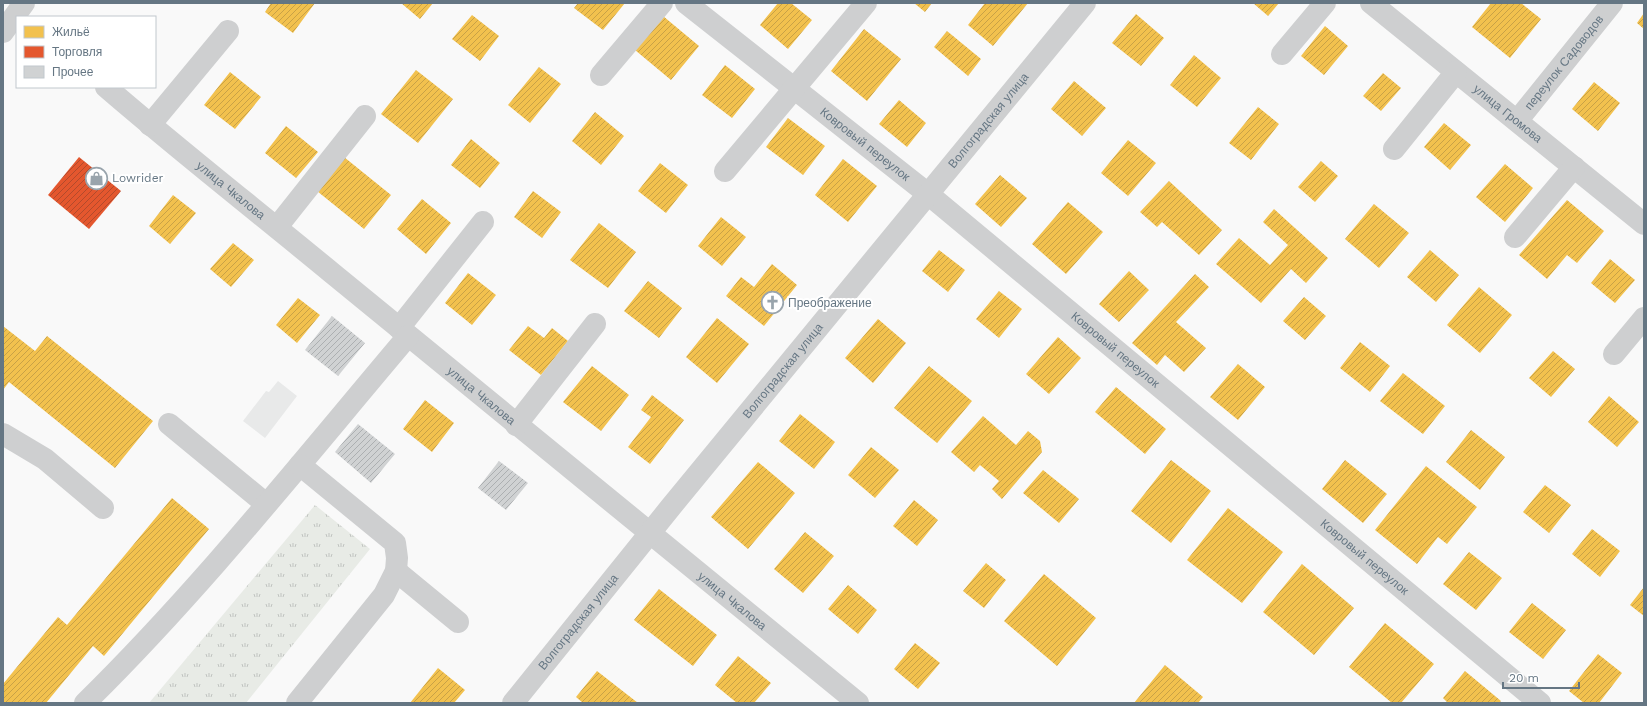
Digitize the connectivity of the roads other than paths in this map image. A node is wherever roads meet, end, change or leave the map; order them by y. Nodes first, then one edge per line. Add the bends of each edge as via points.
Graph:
1 (662, 3) edge
2 (686, 3) edge
3 (866, 3) edge
4 (1084, 3) edge
5 (1325, 3) edge
6 (1371, 3) edge
7 (1612, 3) edge
8 (19, 8) edge
9 (228, 30) dead end
10 (3, 32) edge
11 (1282, 54) dead end
12 (1456, 72) junction
13 (601, 75) dead end
14 (107, 88) edge
15 (795, 88) junction
16 (365, 116) dead end
17 (1517, 121) junction
18 (150, 125) junction
19 (1394, 148) dead end
20 (1574, 167) junction
21 (725, 171) dead end
22 (928, 194) junction
23 (483, 222) dead end
24 (1644, 224) edge
25 (277, 228) junction
26 (1515, 237) dead end
27 (1644, 318) edge
28 (595, 324) dead end
29 (404, 332) junction
30 (1614, 354) dead end
31 (170, 424) dead end
32 (516, 425) junction
33 (3, 434) edge
34 (300, 465) junction
35 (266, 504) junction
36 (103, 508) dead end
37 (649, 534) junction
38 (396, 571) junction
39 (458, 622) dead end
40 (85, 703) edge
41 (297, 703) edge
42 (513, 703) edge
43 (858, 703) edge
44 (1540, 703) edge

1 - 13 street
2 - 15 street, Ковровый переулок
3 - 15 street
4 - 22 street, Волгоградская улица
5 - 11 street
6 - 12 street, улица Громова
7 - 17 street, переулок Садоводов
8 - 10 street
9 - 18 street
12 - 17 street, улица Громова
12 - 19 street
14 - 18 street, улица Чкалова
15 - 21 street
15 - 22 street, Ковровый переулок
16 - 25 street
17 - 20 street, улица Громова
18 - 25 street, улица Чкалова
20 - 24 street, улица Громова
20 - 26 street
22 - 37 street, Волгоградская улица
22 - 44 street, Ковровый переулок
23 - 29 street
25 - 29 street, улица Чкалова
27 - 30 street
28 - 32 street
29 - 32 street, улица Чкалова
29 - 34 street
31 - 35 street
32 - 37 street, улица Чкалова
33 - 36 street via 45,459
34 - 35 street
34 - 38 street via 395,543
35 - 40 street via 133,656
37 - 42 street, Волгоградская улица
37 - 43 street, улица Чкалова
38 - 39 street
38 - 41 street via 384,595

